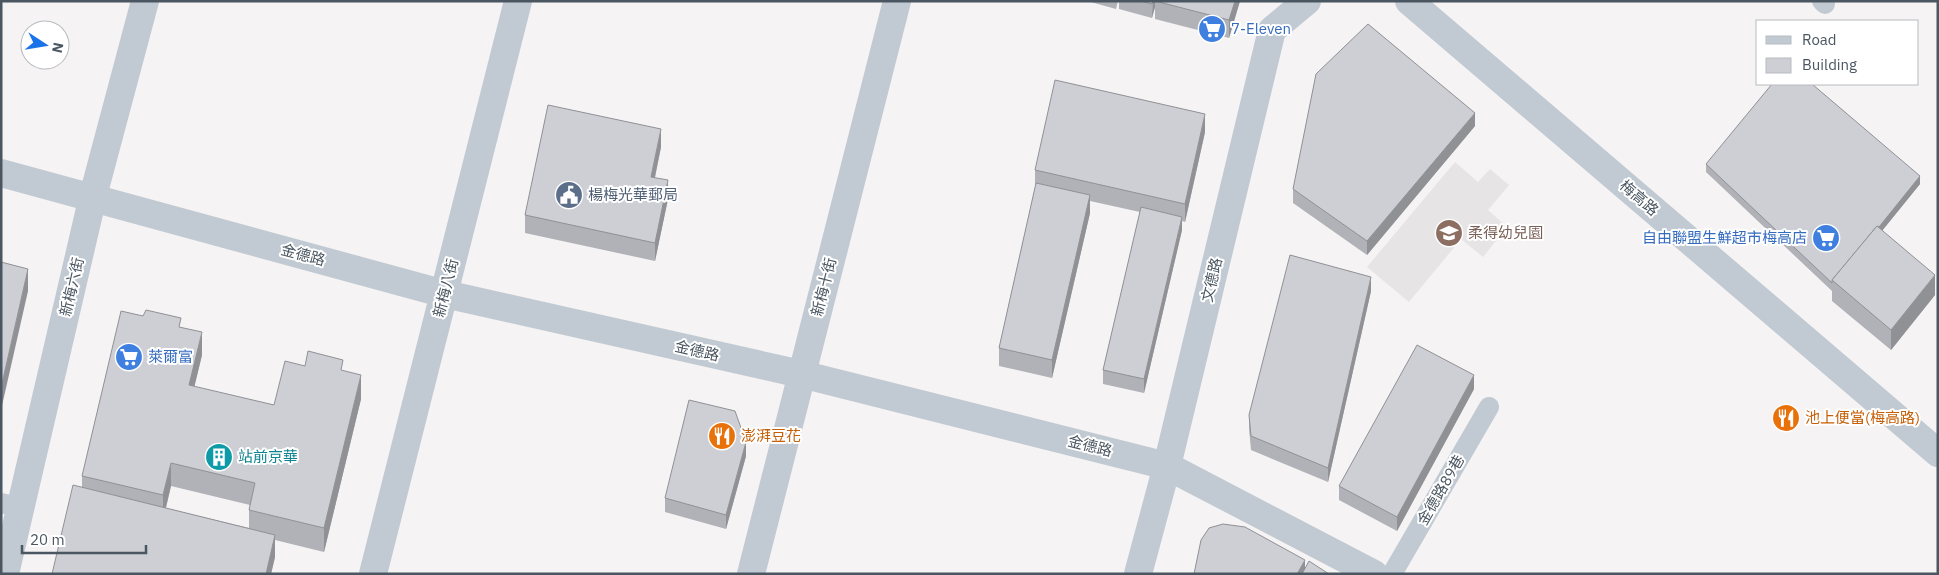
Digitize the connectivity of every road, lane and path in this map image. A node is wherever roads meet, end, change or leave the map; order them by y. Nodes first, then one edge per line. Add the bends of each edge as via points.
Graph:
1 (145, 1) edge
2 (518, 1) edge
3 (898, 1) edge
4 (1307, 1) edge
5 (1409, 1) edge
6 (1, 173) edge
7 (92, 196) junction
8 (445, 294) junction
9 (801, 374) junction
10 (1489, 407) dead end
11 (1938, 453) edge
12 (1167, 466) junction
13 (12, 505) edge
14 (6, 574) edge
15 (374, 574) edge
16 (751, 574) edge
17 (1138, 574) edge
18 (1374, 574) edge
19 (1392, 574) edge

1 - 7 street, 新梅六街
2 - 8 street, 新梅八街
3 - 9 street, 新梅十街
4 - 12 street, 文德路 via 1272,30
5 - 11 street, 梅高路
6 - 7 street, 金德路
7 - 8 street, 金德路
7 - 13 street, 新梅六街
8 - 9 street, 金德路
8 - 15 street, 新梅八街
9 - 12 street, 金德路
9 - 16 street, 新梅十街
10 - 19 lane, 金德路89巷
12 - 17 street, 文德路
12 - 18 street, 金德路
13 - 14 street, 新梅六街

